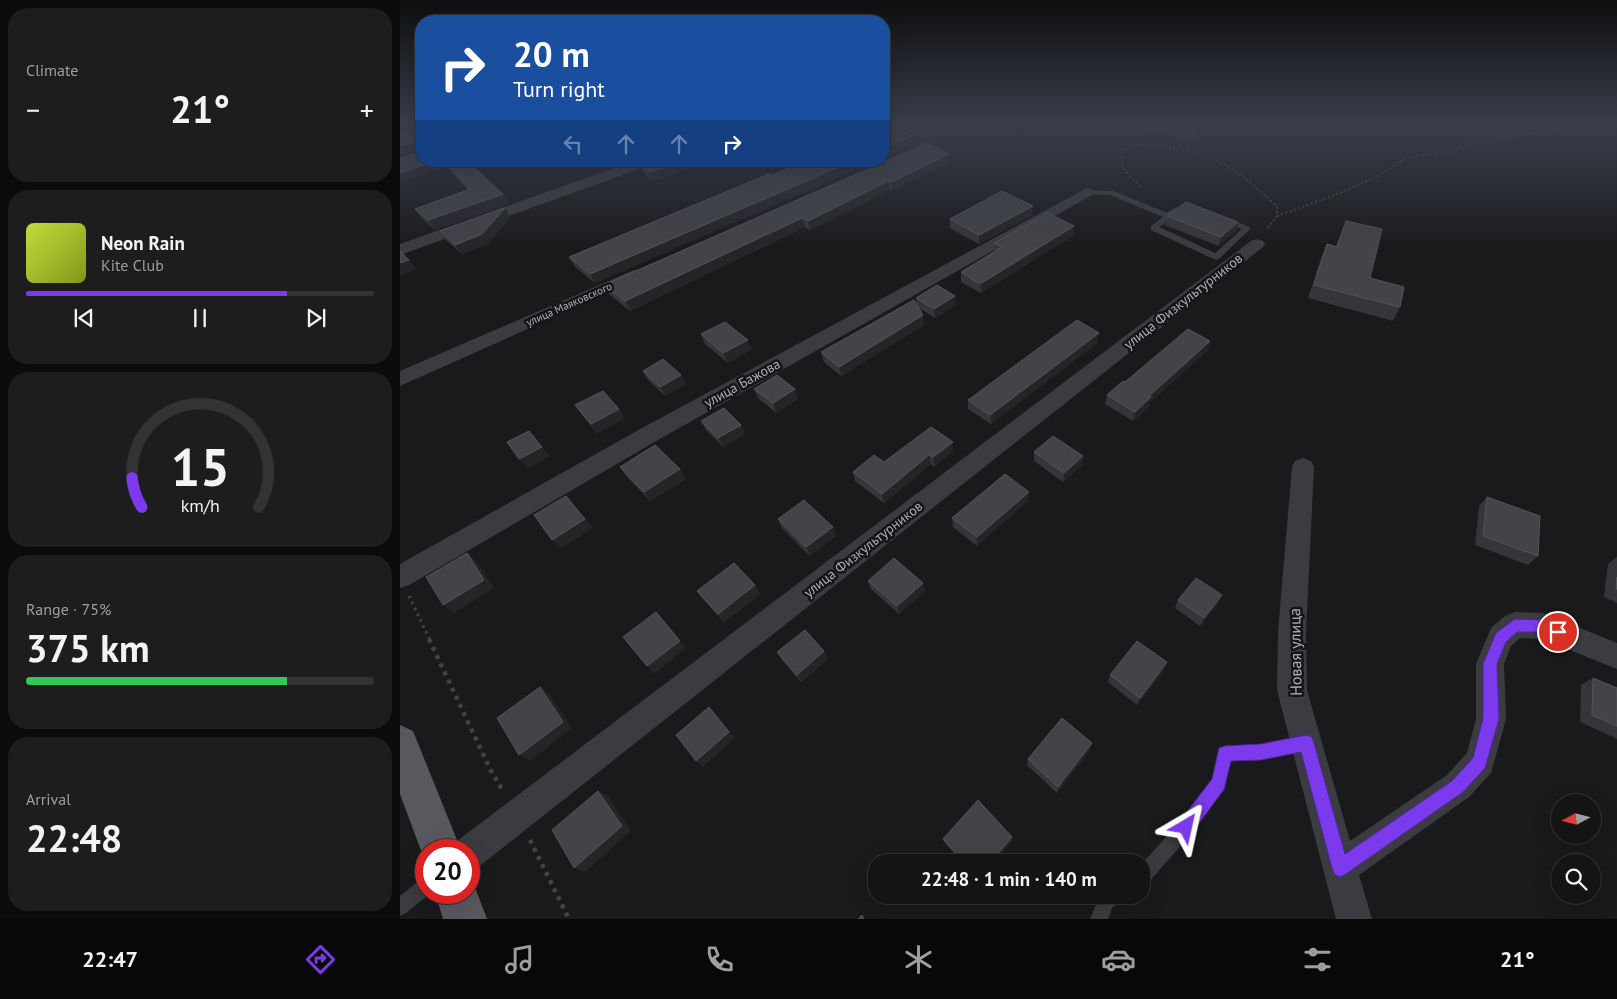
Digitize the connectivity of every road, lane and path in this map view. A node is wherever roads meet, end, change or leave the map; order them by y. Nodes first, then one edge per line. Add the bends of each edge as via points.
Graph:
1 (1122, 165) edge
2 (1230, 165) edge
3 (1394, 165) edge
4 (631, 167) edge
5 (1087, 192) joint
6 (1190, 207) edge
7 (1164, 214) junction
8 (1213, 215) edge
9 (1277, 216) junction
10 (1257, 244) joint
11 (400, 250) edge
12 (649, 268) edge
13 (400, 379) edge
14 (1303, 467) dead end
15 (402, 576) edge
16 (1617, 656) edge
17 (1306, 743) junction
18 (400, 744) edge
19 (518, 815) junction
20 (436, 839) edge
21 (480, 844) edge
22 (1150, 868) edge
23 (1340, 868) junction
24 (415, 895) edge
25 (460, 904) edge
26 (1103, 904) edge
27 (400, 907) edge
28 (465, 919) edge
29 (569, 919) edge
30 (1099, 919) edge
31 (1354, 919) edge

1 - 7 path
2 - 9 path via 1260,188 1277,207
3 - 9 path via 1378,176 1335,195
4 - 11 street
5 - 7 lane via 1111,193
5 - 15 street, улица Бажова via 642,438
6 - 7 lane via 1183,206
7 - 8 lane via 1154,228 1216,258 1247,228
9 - 10 path
10 - 19 street, улица Физкультурников
12 - 13 street, улица Маяковского
14 - 17 street, Новая улица via 1292,632 1292,690
15 - 19 path via 490,769
16 - 23 street via 1543,626 1515,625 1501,638 1490,664 1491,719 1480,762 1458,786
17 - 22 lane via 1261,752 1225,754 1219,783
17 - 23 street, Новая улица
18 - 20 main road
19 - 21 street, улица Физкультурников
19 - 29 path
23 - 31 street, Новая улица
24 - 27 lane
25 - 28 main road
26 - 30 lane

